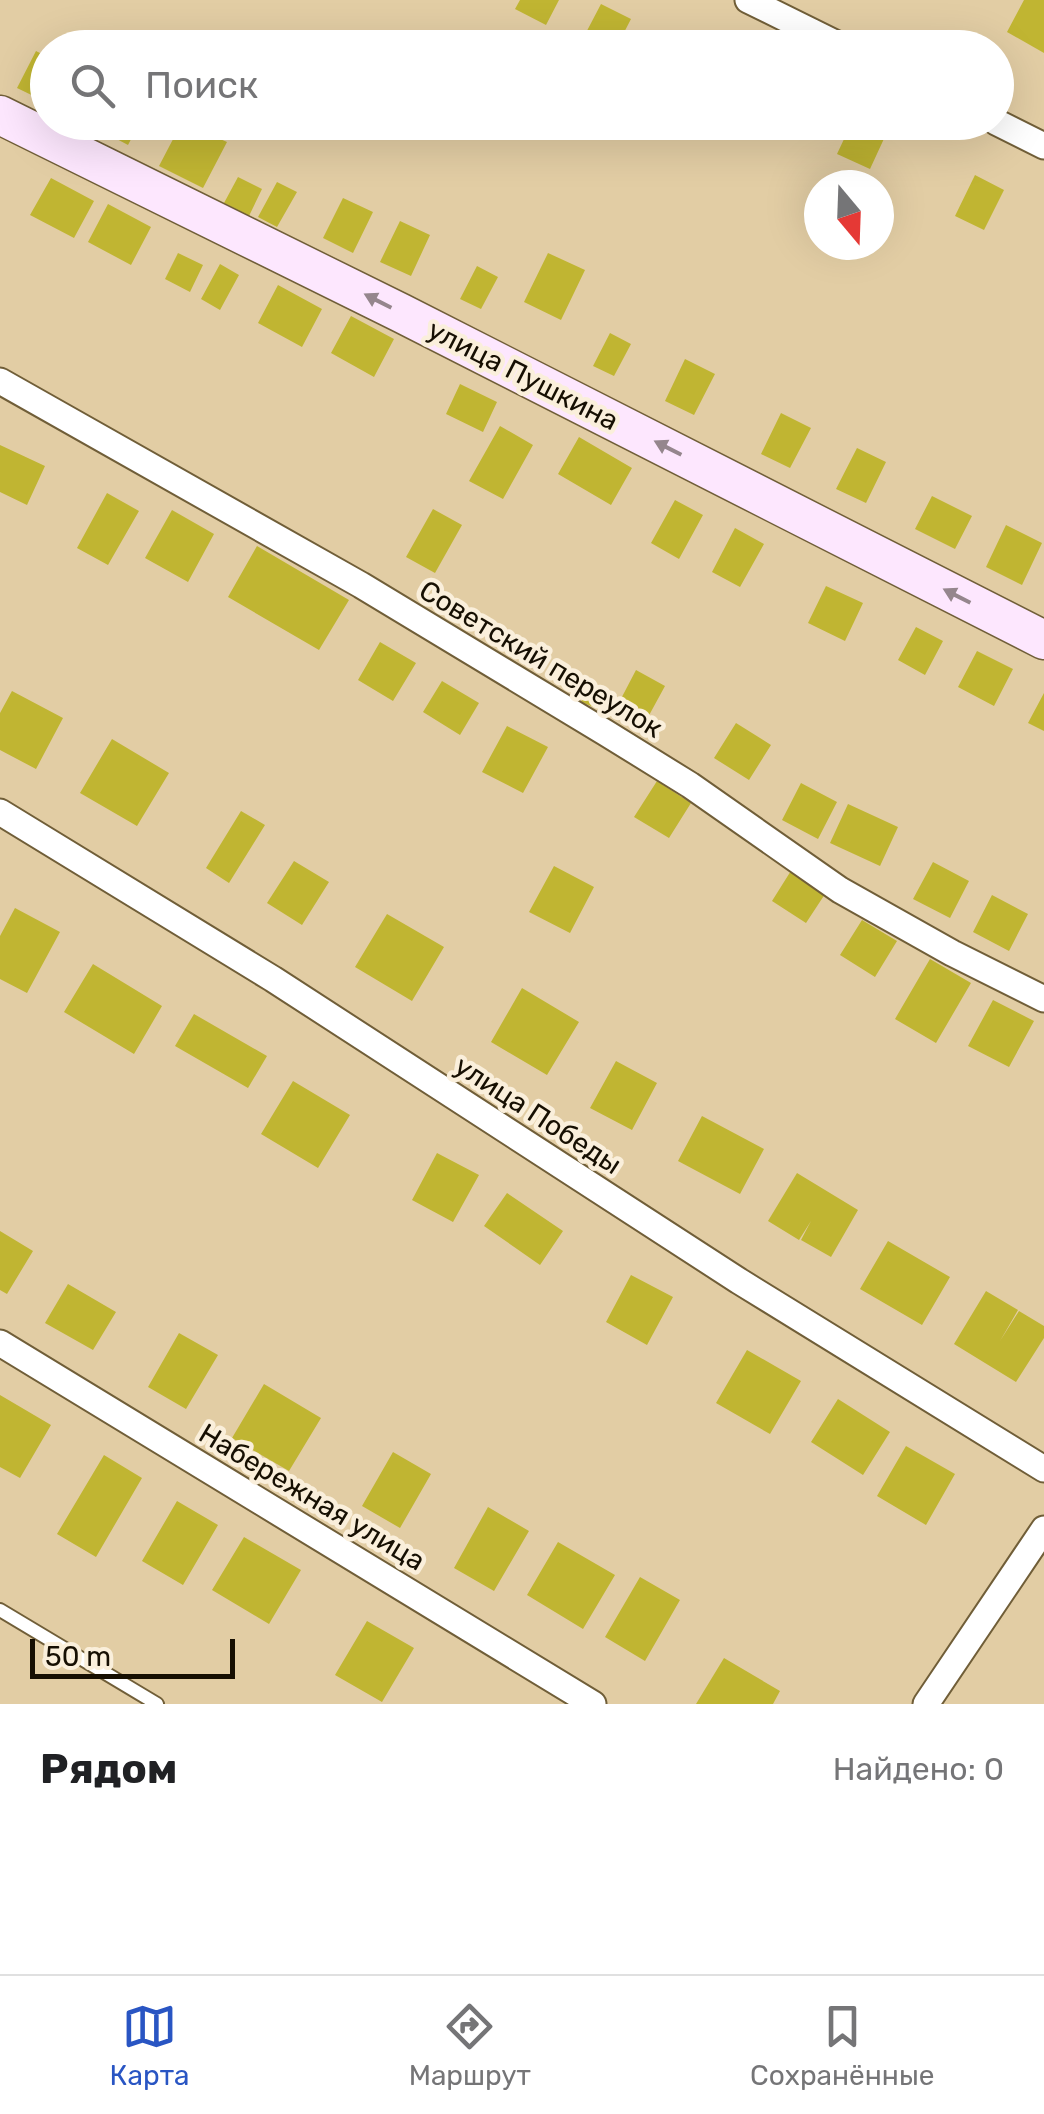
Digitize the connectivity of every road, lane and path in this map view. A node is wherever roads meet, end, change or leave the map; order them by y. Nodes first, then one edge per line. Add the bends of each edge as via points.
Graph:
1 (748, 0) edge
2 (808, 30) edge
3 (0, 115) edge
4 (30, 130) edge
5 (1014, 131) edge
6 (51, 140) edge
7 (1044, 146) edge
8 (0, 382) edge
9 (1044, 640) edge
10 (0, 812) edge
11 (1044, 999) edge
12 (0, 1343) edge
13 (1044, 1469) edge
14 (1044, 1529) edge
15 (0, 1610) edge
16 (157, 1704) edge
17 (593, 1704) edge
18 (926, 1704) edge

1 - 2 street
4 -> 3 street, улица Пушкина
5 - 7 street
9 -> 6 street, улица Пушкина
8 - 11 street, Советский переулок via 361,585 620,741 840,890
10 - 13 street, улица Победы
12 - 17 street, Набережная улица
14 - 18 street
15 - 16 lane

